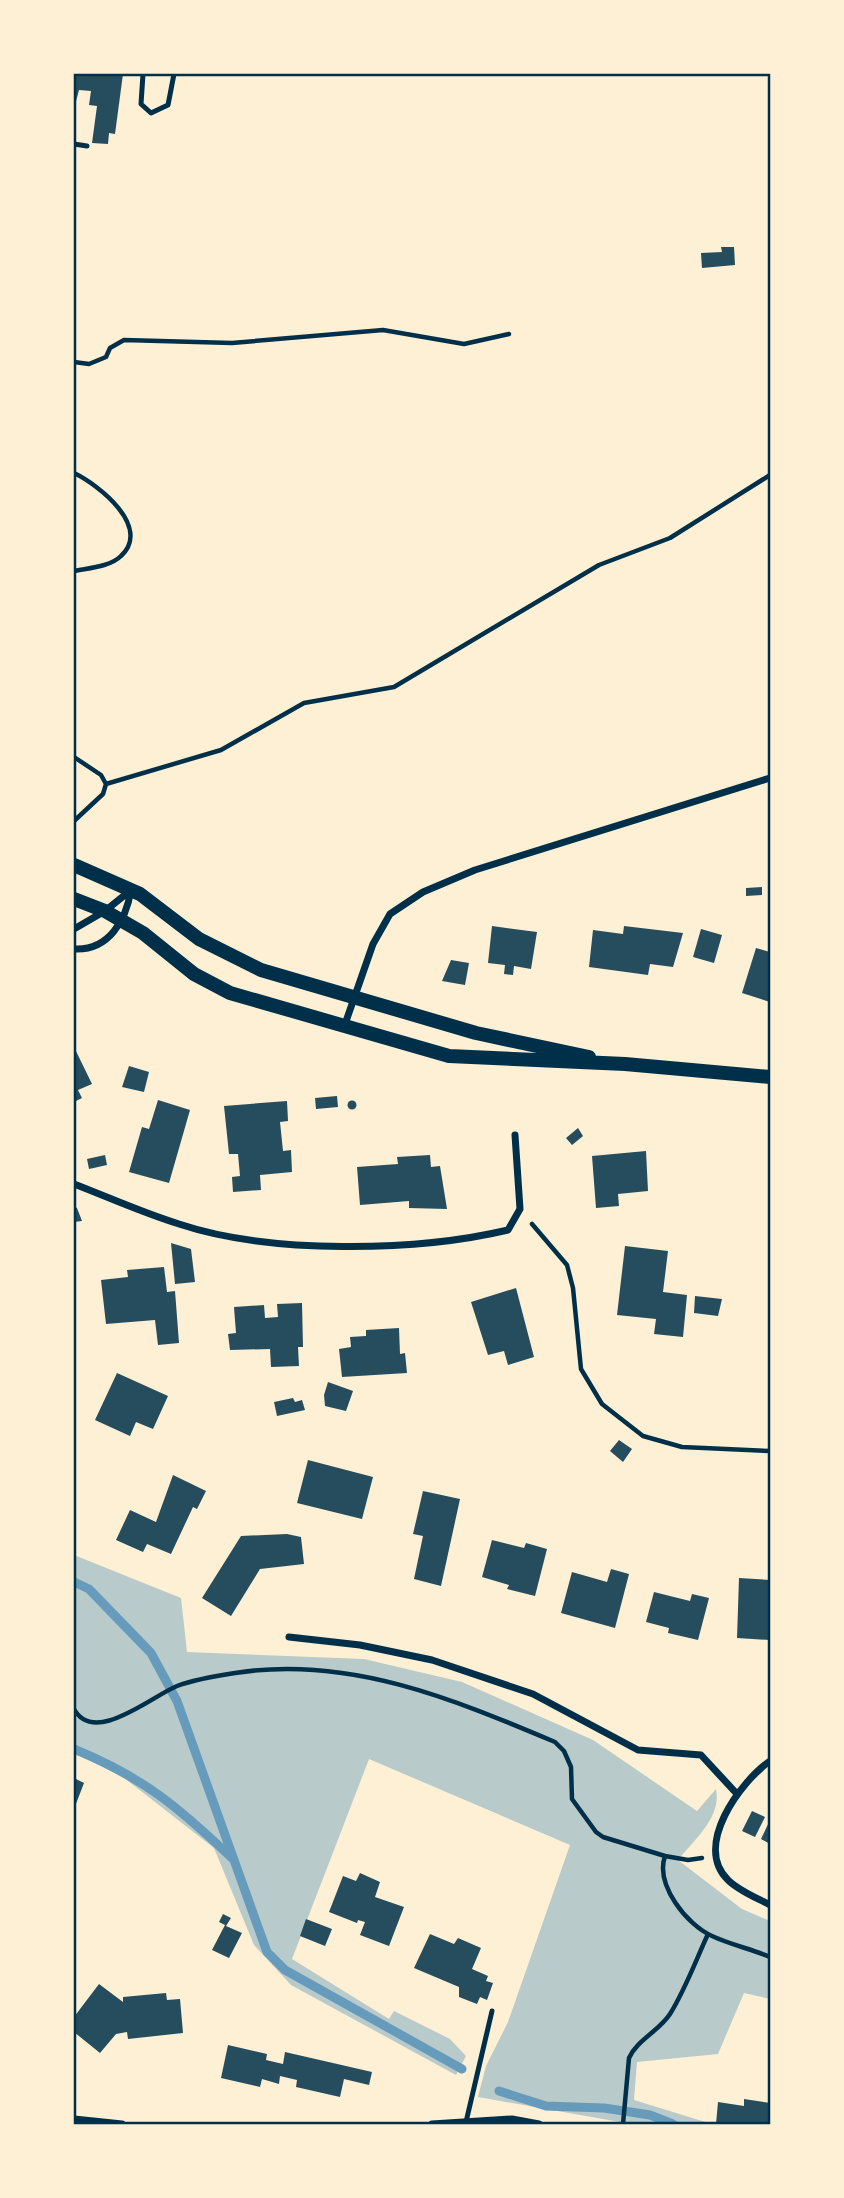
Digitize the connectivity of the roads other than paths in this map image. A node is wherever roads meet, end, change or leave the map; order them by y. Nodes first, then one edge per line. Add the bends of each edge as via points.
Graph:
1 (143, 74) edge
2 (174, 74) edge
3 (74, 144) edge
4 (87, 146) dead end
5 (771, 778) edge
6 (74, 865) edge
7 (131, 890) junction
8 (74, 899) edge
9 (105, 911) junction
10 (121, 921) junction
11 (74, 929) edge
12 (74, 949) edge
13 (354, 998) junction
14 (344, 1027) junction
15 (625, 1064) junction
16 (771, 1077) edge
17 (515, 1135) dead end
18 (74, 1184) edge
19 (289, 1637) dead end
20 (771, 1761) edge
21 (737, 1794) junction
22 (771, 1905) edge
23 (492, 2011) dead end
24 (74, 2119) edge
25 (466, 2122) junction
26 (122, 2124) edge
27 (432, 2124) edge
28 (539, 2124) edge

1 - 2 lane via 141,104 151,113 167,104
3 - 4 lane
5 - 13 street via 475,870 423,892 390,914 373,944
6 - 7 main road
7 - 9 street
7 - 10 street
7 - 13 main road via 221,952 261,971
8 - 9 main road
9 - 10 main road
9 - 11 street
10 - 12 street via 116,932 101,943
10 - 14 main road via 219,988
13 - 14 street
13 - 15 main road via 477,1032
14 - 15 main road via 449,1056
15 - 16 main road
17 - 18 street via 520,1209 508,1230 471,1239 278,1245 181,1225
19 - 21 street via 360,1645 432,1661 533,1694 638,1750 701,1755
20 - 21 street via 753,1773
21 - 22 street via 716,1836 715,1856 727,1879
23 - 25 lane
24 - 26 street
25 - 27 street
25 - 28 street via 512,2119

